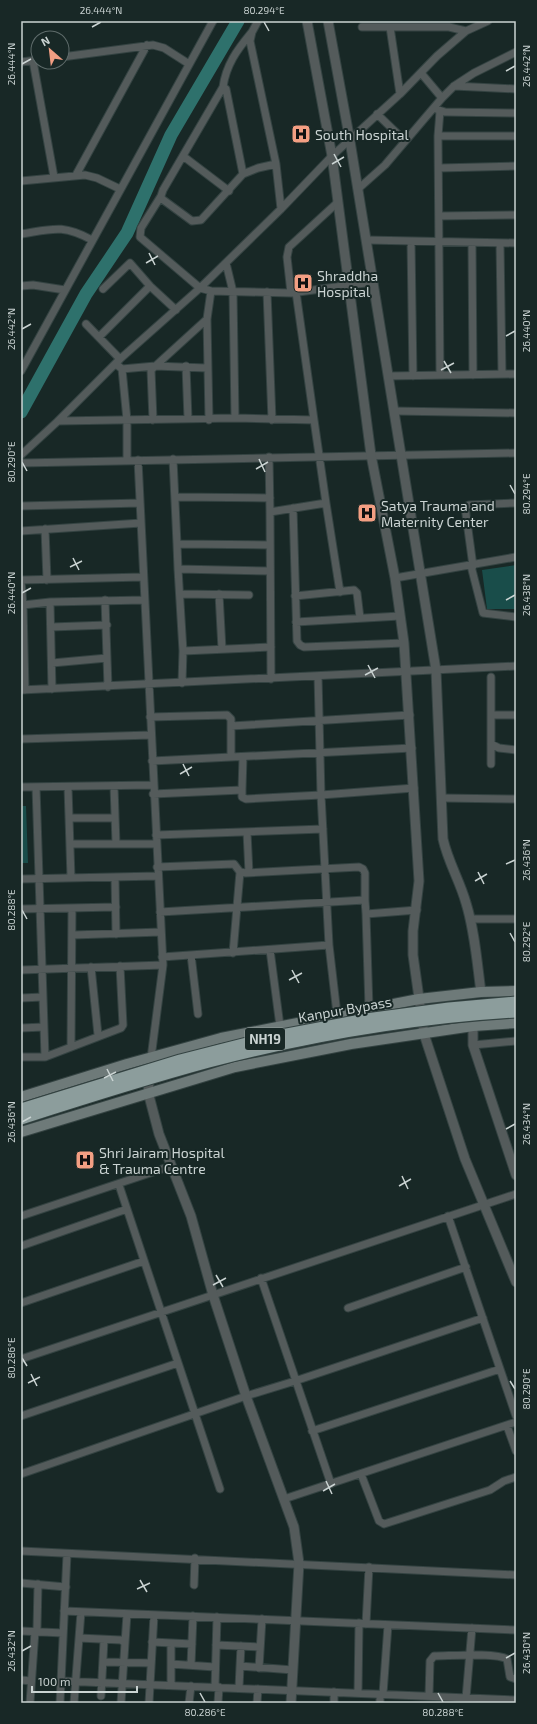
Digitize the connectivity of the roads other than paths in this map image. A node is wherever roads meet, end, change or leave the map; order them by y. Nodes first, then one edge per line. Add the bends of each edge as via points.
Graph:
1 (213, 21) edge
2 (258, 21) edge
3 (307, 21) edge
4 (328, 21) edge
5 (488, 21) edge
6 (362, 27) dead end
7 (390, 27) junction
8 (466, 31) junction
9 (252, 32) junction
10 (147, 45) junction
11 (516, 52) edge
12 (70, 56) edge
13 (189, 64) junction
14 (38, 70) edge
15 (421, 73) junction
16 (454, 86) junction
17 (223, 87) junction
18 (516, 89) edge
19 (400, 94) junction
20 (442, 98) junction
21 (437, 109) junction
22 (516, 113) edge
23 (378, 114) junction
24 (438, 136) junction
25 (516, 136) edge
26 (350, 139) junction
27 (405, 141) junction
28 (183, 156) junction
29 (332, 156) junction
30 (276, 164) junction
31 (516, 166) edge
32 (439, 168) junction
33 (76, 174) junction
34 (244, 174) junction
35 (54, 177) junction
36 (21, 180) edge
37 (120, 189) junction
38 (358, 189) junction
39 (229, 191) junction
40 (161, 196) junction
41 (338, 202) junction
42 (281, 209) junction
43 (516, 215) edge
44 (440, 216) junction
45 (21, 234) edge
46 (92, 240) junction
47 (366, 240) junction
48 (411, 241) junction
49 (440, 242) junction
50 (472, 243) junction
51 (500, 243) junction
52 (516, 243) edge
53 (226, 263) junction
54 (373, 282) junction
55 (349, 285) junction
56 (150, 286) junction
57 (21, 287) edge
58 (200, 288) junction
59 (103, 289) dead end
60 (65, 290) junction
61 (211, 291) junction
62 (233, 292) junction
63 (267, 292) junction
64 (293, 292) junction
65 (176, 310) junction
66 (207, 319) junction
67 (86, 324) dead end
68 (98, 337) junction
69 (118, 362) junction
70 (155, 366) junction
71 (186, 366) junction
72 (207, 368) junction
73 (122, 369) junction
74 (21, 371) edge
75 (502, 374) junction
76 (516, 374) edge
77 (440, 375) junction
78 (473, 375) junction
79 (388, 376) junction
80 (413, 376) junction
81 (394, 411) junction
82 (516, 413) edge
83 (235, 418) junction
84 (127, 420) junction
85 (153, 420) junction
86 (188, 420) junction
87 (209, 420) junction
88 (272, 420) junction
89 (314, 420) junction
90 (58, 421) junction
91 (516, 453) edge
92 (21, 455) edge
93 (371, 455) junction
94 (401, 455) junction
95 (320, 456) junction
96 (269, 457) junction
97 (173, 459) junction
98 (127, 460) junction
99 (138, 460) junction
100 (21, 463) edge
101 (175, 497) junction
102 (270, 498) junction
103 (140, 503) junction
104 (326, 503) junction
105 (516, 503) edge
106 (21, 506) edge
107 (293, 508) junction
108 (270, 512) junction
109 (141, 523) junction
110 (45, 529) junction
111 (21, 531) edge
112 (177, 544) junction
113 (270, 545) junction
114 (516, 557) edge
115 (472, 566) junction
116 (178, 569) junction
117 (270, 571) junction
118 (421, 574) junction
119 (143, 577) junction
120 (395, 578) junction
121 (47, 580) junction
122 (21, 581) edge
123 (340, 592) junction
124 (180, 594) junction
125 (219, 594) junction
126 (249, 595) dead end
127 (295, 596) junction
128 (105, 600) junction
129 (144, 600) junction
130 (50, 602) junction
131 (22, 605) edge
132 (400, 616) junction
133 (516, 617) edge
134 (360, 618) junction
135 (296, 622) junction
136 (107, 625) junction
137 (51, 627) junction
138 (404, 643) junction
139 (271, 647) junction
140 (222, 649) junction
141 (183, 651) junction
142 (108, 658) junction
143 (23, 660) edge
144 (52, 663) junction
145 (516, 666) edge
146 (436, 670) junction
147 (407, 672) junction
148 (318, 676) junction
149 (491, 677) dead end
150 (272, 679) junction
151 (182, 683) junction
152 (148, 685) junction
153 (108, 687) junction
154 (52, 689) junction
155 (23, 690) edge
156 (410, 715) junction
157 (491, 715) junction
158 (516, 715) edge
159 (150, 717) junction
160 (319, 721) junction
161 (231, 726) junction
162 (151, 734) junction
163 (21, 739) edge
164 (491, 744) junction
165 (412, 748) junction
166 (516, 750) edge
167 (320, 753) junction
168 (242, 756) junction
169 (231, 757) junction
170 (152, 761) junction
171 (491, 764) dead end
172 (153, 785) junction
173 (68, 786) junction
174 (114, 786) junction
175 (21, 787) edge
176 (36, 787) junction
177 (414, 788) junction
178 (242, 790) junction
179 (153, 794) junction
180 (321, 795) junction
181 (442, 798) junction
182 (516, 799) edge
183 (69, 818) junction
184 (115, 818) junction
185 (323, 829) junction
186 (247, 832) junction
187 (156, 835) junction
188 (70, 844) junction
189 (116, 844) junction
190 (156, 844) junction
191 (158, 866) junction
192 (325, 870) junction
193 (240, 872) junction
194 (249, 873) junction
195 (158, 876) junction
196 (115, 877) junction
197 (71, 878) junction
198 (21, 879) edge
199 (40, 879) junction
200 (365, 900) junction
201 (327, 903) junction
202 (116, 907) junction
203 (72, 908) junction
204 (237, 908) junction
205 (41, 909) junction
206 (21, 910) edge
207 (417, 910) junction
208 (160, 912) junction
209 (366, 914) junction
210 (470, 919) junction
211 (516, 919) edge
212 (161, 932) junction
213 (116, 934) junction
214 (73, 935) junction
215 (329, 945) junction
216 (270, 950) junction
217 (233, 953) junction
218 (191, 955) junction
219 (162, 961) junction
220 (120, 966) junction
221 (92, 967) junction
222 (71, 968) junction
223 (42, 969) junction
224 (21, 970) edge
225 (516, 991) edge
226 (481, 992) junction
227 (43, 997) junction
228 (21, 998) edge
229 (419, 999) junction
230 (516, 1002) edge
231 (369, 1008) junction
232 (516, 1012) edge
233 (198, 1014) dead end
234 (337, 1014) junction
235 (516, 1023) edge
236 (280, 1026) junction
237 (473, 1026) junction
238 (44, 1027) junction
239 (21, 1028) edge
240 (424, 1034) junction
241 (98, 1036) junction
242 (516, 1041) edge
243 (473, 1045) junction
244 (71, 1046) junction
245 (21, 1057) edge
246 (45, 1057) junction
247 (151, 1058) junction
248 (148, 1092) junction
249 (21, 1097) edge
250 (21, 1109) edge
251 (21, 1119) edge
252 (21, 1132) edge
253 (171, 1166) junction
254 (516, 1175) edge
255 (119, 1185) junction
256 (516, 1194) edge
257 (484, 1204) junction
258 (127, 1209) junction
259 (21, 1216) edge
260 (448, 1216) junction
261 (21, 1246) edge
262 (144, 1261) junction
263 (466, 1267) junction
264 (262, 1278) junction
265 (516, 1282) edge
266 (213, 1295) junction
267 (21, 1303) edge
268 (348, 1308) dead end
269 (161, 1312) junction
270 (483, 1318) junction
271 (21, 1359) edge
272 (178, 1363) junction
273 (500, 1369) junction
274 (295, 1381) junction
275 (246, 1396) junction
276 (195, 1415) junction
277 (21, 1416) edge
278 (516, 1416) edge
279 (516, 1422) edge
280 (507, 1426) junction
281 (312, 1431) junction
282 (516, 1451) edge
283 (21, 1474) edge
284 (361, 1474) junction
285 (516, 1477) edge
286 (331, 1484) junction
287 (220, 1489) dead end
288 (284, 1499) junction
289 (21, 1551) edge
290 (67, 1554) junction
291 (195, 1558) junction
292 (299, 1563) junction
293 (369, 1567) junction
294 (516, 1575) edge
295 (21, 1583) edge
296 (38, 1584) junction
297 (194, 1585) dead end
298 (66, 1587) junction
299 (64, 1611) junction
300 (80, 1612) junction
301 (128, 1614) junction
302 (154, 1615) junction
303 (193, 1616) junction
304 (218, 1617) junction
305 (262, 1619) junction
306 (295, 1621) junction
307 (362, 1624) junction
308 (388, 1625) junction
309 (472, 1628) junction
310 (516, 1630) edge
311 (21, 1631) edge
312 (35, 1631) junction
313 (63, 1632) junction
314 (79, 1638) junction
315 (104, 1640) junction
316 (152, 1642) junction
317 (171, 1642) junction
318 (125, 1643) junction
319 (192, 1644) junction
320 (216, 1645) junction
321 (241, 1646) junction
322 (260, 1647) junction
323 (469, 1656) junction
324 (103, 1662) junction
325 (125, 1662) junction
326 (151, 1664) junction
327 (171, 1664) junction
328 (191, 1666) junction
329 (240, 1666) junction
330 (216, 1667) junction
331 (259, 1668) junction
332 (293, 1670) junction
333 (516, 1679) edge
334 (21, 1680) edge
335 (31, 1681) junction
336 (61, 1681) junction
337 (76, 1682) junction
338 (102, 1682) junction
339 (122, 1683) junction
340 (150, 1684) junction
341 (171, 1685) junction
342 (191, 1686) junction
343 (217, 1687) junction
344 (239, 1688) junction
345 (258, 1689) junction
346 (292, 1691) junction
347 (334, 1692) junction
348 (358, 1693) junction
349 (382, 1694) junction
350 (404, 1695) junction
351 (101, 1696) dead end
352 (429, 1696) junction
353 (466, 1698) junction
354 (444, 1700) edge
355 (516, 1700) edge
356 (30, 1703) edge
357 (60, 1703) edge
358 (74, 1703) edge
359 (121, 1703) edge
360 (149, 1703) edge
361 (189, 1703) edge
362 (218, 1703) edge
363 (257, 1703) edge
364 (292, 1703) edge
365 (334, 1703) edge
366 (380, 1703) edge
367 (403, 1703) edge
368 (515, 1703) edge

1 - 13 street
2 - 9 street
3 - 29 street
4 - 26 street
5 - 8 street
6 - 7 street
7 - 8 street via 449,27
7 - 19 street
8 - 15 street
9 - 17 street via 228,65
9 - 30 street via 250,41
10 - 12 street
10 - 13 street via 164,48
10 - 33 street
11 - 16 street
13 - 37 street
14 - 35 street
15 - 19 street
15 - 20 street
16 - 18 street
16 - 20 street
17 - 28 street
17 - 34 street via 226,89
19 - 23 street
20 - 21 street
21 - 22 street
21 - 24 street
21 - 27 street
23 - 26 street
23 - 27 street
24 - 25 street
24 - 32 street
26 - 29 street
26 - 38 street
27 - 38 street via 385,165
28 - 39 street
28 - 40 street
29 - 41 street
29 - 42 street
30 - 34 street
30 - 42 street
31 - 32 street
32 - 44 street
33 - 35 street
33 - 37 street via 97,178
34 - 39 street
35 - 36 street
37 - 46 street
38 - 47 street
39 - 40 street via 196,222
40 - 58 street via 141,228 140,238
41 - 55 street
41 - 64 street via 289,247 287,257
42 - 53 street
43 - 44 street
44 - 49 street
45 - 46 street via 66,229
46 - 60 street
47 - 48 street
47 - 54 street
48 - 49 street
48 - 80 street
49 - 50 street
49 - 77 street
50 - 51 street
50 - 78 street
51 - 52 street
51 - 75 street
53 - 58 street
53 - 62 street
54 - 55 street
54 - 79 street
55 - 64 street
55 - 93 street
56 - 59 street via 129,263
56 - 65 street
56 - 68 street
57 - 60 street via 37,285
58 - 61 street
58 - 65 street
60 - 74 street
61 - 62 street
61 - 66 street
62 - 63 street
62 - 83 street
63 - 64 street
63 - 88 street
64 - 89 street
65 - 69 street
66 - 70 street
66 - 72 street
67 - 68 street
68 - 69 street
69 - 73 street
69 - 90 street
70 - 71 street
70 - 73 street
70 - 85 street via 151,370
71 - 72 street
71 - 86 street
72 - 87 street
73 - 84 street
75 - 76 street
75 - 78 street
77 - 78 street
77 - 80 street
79 - 80 street
79 - 81 street
81 - 82 street
81 - 94 street
83 - 87 street
83 - 88 street
84 - 85 street
84 - 90 street
84 - 98 street
85 - 86 street
86 - 87 street
88 - 89 street
89 - 95 street
90 - 92 street
91 - 94 street
93 - 94 street
93 - 95 street
93 - 120 street
94 - 118 street
95 - 96 street
95 - 104 street
96 - 97 street
96 - 102 street
97 - 99 street
97 - 101 street
98 - 99 street
98 - 100 street
99 - 103 street
101 - 102 street
101 - 112 street
102 - 108 street
103 - 106 street
103 - 109 street
104 - 107 street
104 - 123 street
105 - 115 street via 464,505
107 - 108 street
107 - 127 street
108 - 113 street
109 - 110 street
109 - 119 street
110 - 111 street
110 - 121 street
112 - 113 street
112 - 116 street
113 - 117 street
114 - 115 street
115 - 118 street
115 - 133 street via 483,613
116 - 117 street
116 - 124 street
117 - 139 street
118 - 120 street
118 - 146 street
119 - 121 street
119 - 129 street
120 - 132 street
121 - 122 street
122 - 131 street
123 - 127 street
123 - 134 street via 352,590 358,593
124 - 125 street
124 - 141 street
125 - 126 street
125 - 140 street
127 - 135 street
128 - 129 street
128 - 130 street
128 - 136 street
129 - 152 street
130 - 131 street
130 - 137 street
131 - 143 street
132 - 134 street
132 - 138 street
134 - 135 street
135 - 138 street via 297,641 304,647
136 - 137 street
136 - 142 street
137 - 144 street
138 - 147 street
139 - 140 street
139 - 150 street
140 - 141 street
141 - 151 street
142 - 144 street
142 - 153 street
143 - 155 street
144 - 154 street
145 - 146 street
146 - 147 street
146 - 181 street
147 - 148 street
147 - 156 street
148 - 150 street
148 - 160 street
149 - 157 street
150 - 151 street
151 - 152 street
152 - 153 street
152 - 159 street
153 - 154 street
154 - 155 street
156 - 160 street
156 - 165 street
157 - 158 street
157 - 164 street
159 - 161 street via 227,715 231,719
159 - 162 street
160 - 161 street
160 - 167 street
161 - 169 street
162 - 163 street
162 - 170 street
164 - 166 street via 494,747
164 - 171 street
165 - 167 street
165 - 177 street
167 - 168 street
167 - 180 street
168 - 169 street
168 - 178 street
169 - 170 street
170 - 172 street
172 - 174 street
172 - 179 street
173 - 174 street
173 - 176 street
173 - 183 street
174 - 184 street
175 - 176 street
176 - 199 street
177 - 180 street
177 - 207 street via 419,881
178 - 179 street
178 - 180 street via 242,797 246,799
179 - 187 street
180 - 185 street
181 - 182 street
181 - 210 street via 443,839
183 - 184 street
183 - 188 street
184 - 189 street
185 - 186 street
185 - 192 street
186 - 187 street
186 - 194 street
187 - 190 street
188 - 189 street
188 - 197 street
189 - 190 street
190 - 191 street
191 - 193 street via 234,864
191 - 195 street
192 - 194 street
192 - 200 street via 359,867 363,869
192 - 201 street
193 - 194 street
193 - 204 street
195 - 196 street
195 - 208 street
196 - 197 street
196 - 202 street
197 - 199 street
198 - 199 street
199 - 205 street
200 - 201 street
200 - 209 street
201 - 204 street
201 - 215 street
202 - 203 street
202 - 213 street
203 - 205 street
203 - 214 street
204 - 208 street
204 - 217 street
205 - 206 street
205 - 223 street
207 - 209 street
207 - 229 street via 413,931 413,955
208 - 212 street
209 - 231 street
210 - 211 street
210 - 226 street
212 - 213 street
212 - 219 street
213 - 214 street
214 - 222 street
215 - 216 street
215 - 234 street
216 - 217 street
216 - 236 street
217 - 218 street
218 - 219 street
218 - 233 street
219 - 220 street
219 - 247 street
220 - 221 street
220 - 241 street via 123,1025
221 - 222 street
221 - 241 street
222 - 223 street
222 - 244 street
223 - 224 street
223 - 227 street
225 - 226 main road
226 - 229 main road
227 - 228 street
227 - 238 street
229 - 231 main road
229 - 240 street
230 - 250 highway, Kanpur Bypass / NH19, bridge via 366,1019 271,1038 180,1060
231 - 234 main road
232 - 251 highway, Kanpur Bypass / NH19, bridge via 388,1025 284,1044 181,1070
234 - 236 main road
235 - 237 main road
236 - 247 main road via 221,1038
237 - 240 main road
237 - 243 street
238 - 239 street
238 - 246 street
240 - 248 main road via 351,1044 235,1067
240 - 257 street via 465,1158
241 - 244 street
242 - 243 street
243 - 254 street
244 - 246 street
245 - 246 street
247 - 248 street
247 - 249 main road
248 - 252 main road
248 - 253 street
253 - 255 street
253 - 266 street via 191,1216
255 - 258 street
255 - 259 street
256 - 257 street
257 - 260 street
257 - 265 street
258 - 261 street
258 - 262 street
260 - 263 street
260 - 264 street
262 - 267 street
262 - 269 street
263 - 268 street
263 - 270 street
264 - 266 street
264 - 274 street
266 - 269 street
266 - 275 street
269 - 271 street
269 - 272 street
270 - 273 street
270 - 274 street
272 - 276 street
272 - 277 street
273 - 278 street
273 - 281 street
274 - 275 street
274 - 281 street
275 - 276 street
275 - 288 street
276 - 283 street
276 - 287 street
279 - 280 street
280 - 282 street
280 - 284 street
281 - 286 street
284 - 285 street via 379,1521 384,1524 490,1490
284 - 286 street
286 - 288 street
288 - 292 street via 294,1527
289 - 290 street
290 - 291 street
290 - 298 street
291 - 292 street
291 - 297 street
292 - 293 street
292 - 306 street
293 - 294 street
293 - 307 street
295 - 296 street
296 - 298 street
296 - 312 street
298 - 299 street
299 - 300 street
299 - 313 street
300 - 301 street
300 - 314 street
301 - 302 street
301 - 318 street
302 - 303 street
302 - 316 street
303 - 304 street
303 - 319 street
304 - 305 street
304 - 320 street
305 - 306 street
305 - 322 street
306 - 307 street
306 - 332 street
307 - 308 street
307 - 348 street
308 - 309 street
308 - 349 street
309 - 310 street
309 - 323 street
311 - 312 street
312 - 313 street
312 - 335 street
313 - 336 street
314 - 315 street
314 - 337 street
315 - 318 street via 121,1640
315 - 324 street
316 - 317 street
316 - 326 street
317 - 319 street
317 - 327 street
318 - 325 street
319 - 328 street
320 - 321 street
320 - 330 street
321 - 322 street
321 - 329 street
322 - 331 street
323 - 333 street via 507,1658 510,1677
323 - 352 street via 431,1658
323 - 353 street
324 - 325 street
324 - 338 street
325 - 326 street
325 - 339 street
326 - 340 street
327 - 328 street
327 - 341 street
328 - 330 street
329 - 331 street
329 - 344 street
330 - 343 street
331 - 332 street
332 - 346 street
334 - 335 street
335 - 356 street
336 - 337 street
336 - 357 street
337 - 338 street
337 - 358 street
338 - 339 street
338 - 351 street
339 - 340 street
339 - 359 street
340 - 341 street
340 - 360 street
341 - 342 street
342 - 343 street
342 - 361 street
343 - 344 street
343 - 362 street
344 - 345 street
345 - 346 street
345 - 363 street
346 - 347 street
346 - 364 street
347 - 348 street
347 - 365 street
348 - 349 street
349 - 350 street
349 - 366 street
350 - 352 street
350 - 367 street
352 - 354 street
353 - 354 street
353 - 355 street
355 - 368 street

